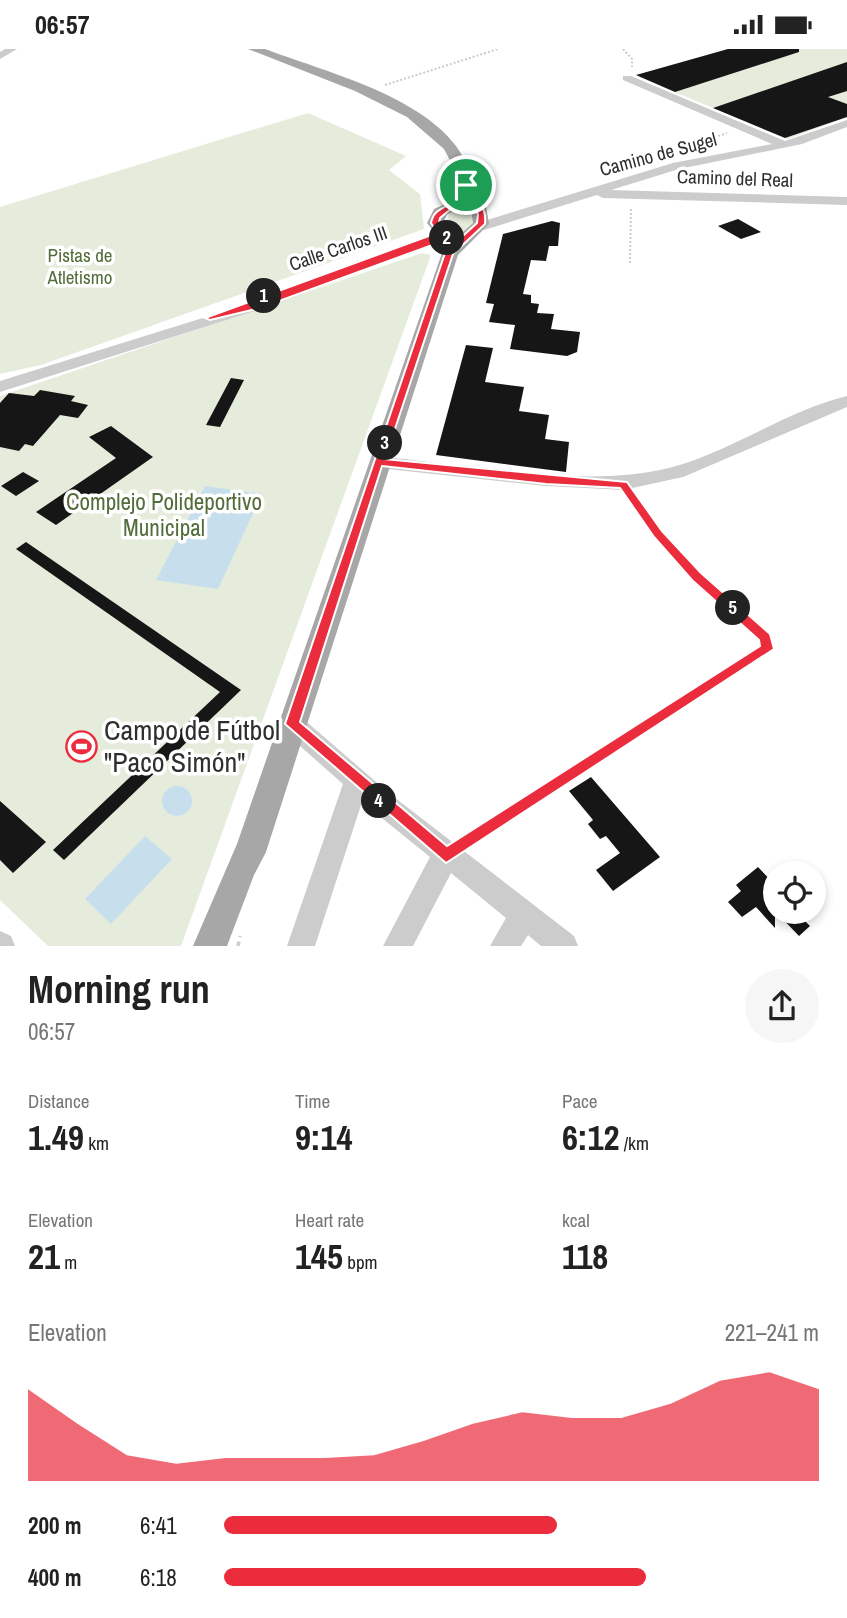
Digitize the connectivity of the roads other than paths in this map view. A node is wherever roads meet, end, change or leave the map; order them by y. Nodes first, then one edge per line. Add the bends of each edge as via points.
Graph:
1 (12, 49) edge
2 (254, 49) edge
3 (0, 56) edge
4 (627, 78) road end
5 (847, 123) edge
6 (785, 145) junction
7 (580, 195) junction
8 (465, 196) junction
9 (847, 201) edge
10 (479, 227) junction
11 (450, 239) junction
12 (0, 384) edge
13 (847, 401) edge
14 (378, 462) junction
15 (292, 724) junction
16 (357, 780) junction
17 (250, 852) junction
18 (446, 855) junction
19 (524, 916) junction
20 (210, 946) edge
21 (228, 946) edge
22 (301, 946) edge
23 (397, 946) edge
24 (504, 946) edge
25 (564, 946) edge

1 - 3 street
2 - 8 main road via 402,109 438,134 457,157
4 - 6 street
5 - 6 street, Camino de Sugel
6 - 7 street, Camino de Sugel via 677,166
7 - 9 street, Camino del Real
7 - 10 street, Camino de Sugel
8 - 10 main road via 482,214
8 - 11 main road via 436,217 435,223
10 - 11 main road
11 - 12 street, Calle Carlos III via 256,306
11 - 14 main road
13 - 14 street via 676,473 624,484
14 - 15 main road
15 - 16 street
15 - 17 main road
16 - 18 street
16 - 22 street
17 - 20 main road
17 - 21 main road via 250,869
18 - 19 street
18 - 23 street
19 - 24 lane
19 - 25 street

